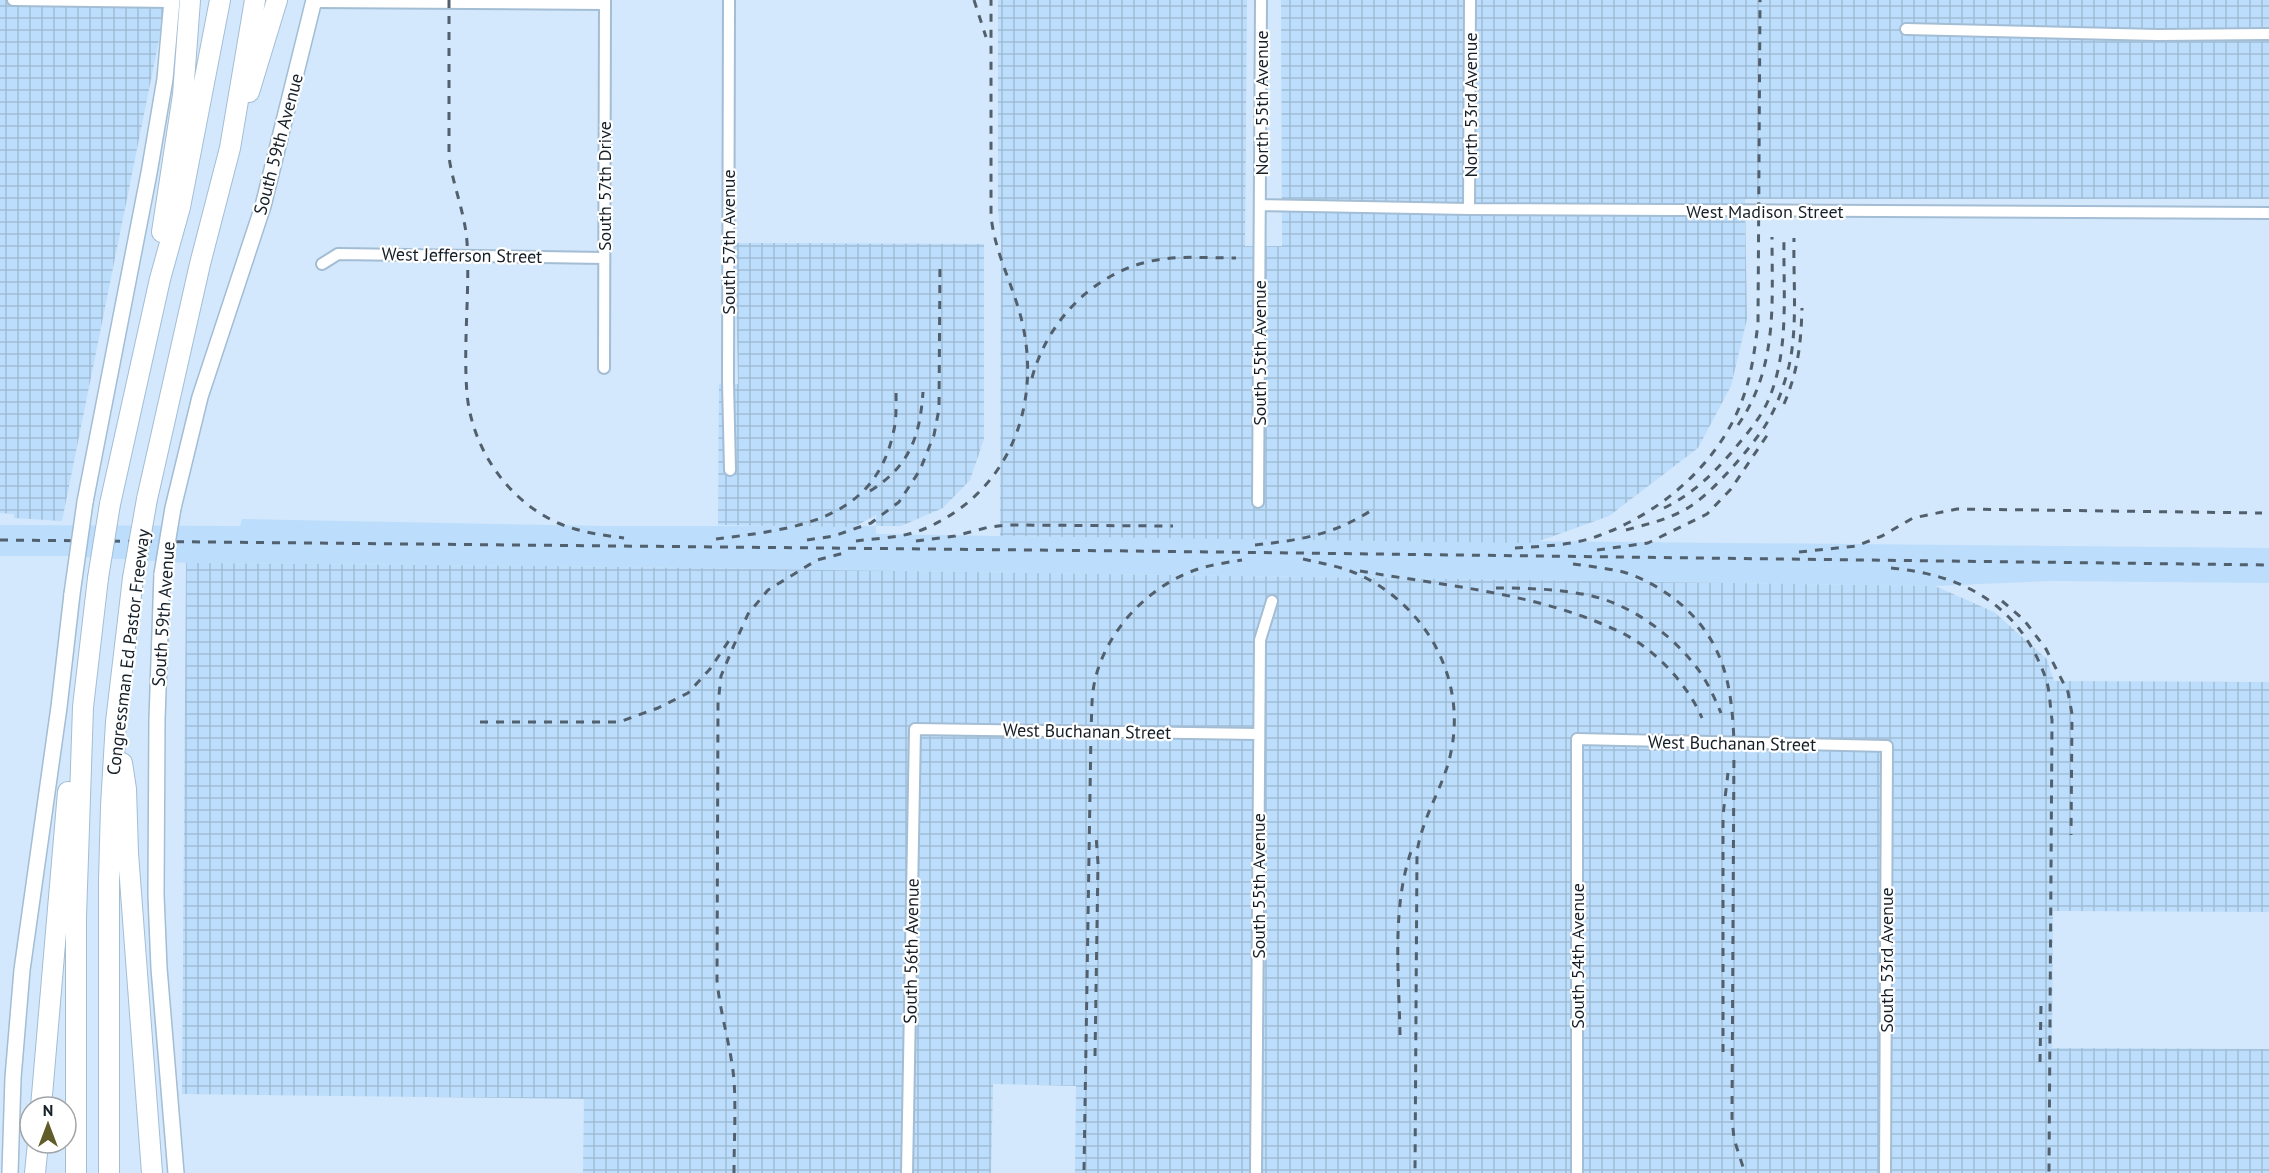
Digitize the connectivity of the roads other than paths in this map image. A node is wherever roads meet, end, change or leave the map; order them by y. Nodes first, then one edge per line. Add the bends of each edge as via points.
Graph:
1 (13, 0) edge
2 (220, 0) edge
3 (255, 0) edge
4 (277, 0) edge
5 (729, 0) edge
6 (1261, 0) edge
7 (1470, 0) edge
8 (178, 1) edge
9 (314, 1) edge
10 (605, 2) edge
11 (1906, 29) dead end
12 (2269, 34) edge
13 (230, 148) junction
14 (1260, 205) junction
15 (1469, 209) junction
16 (2269, 213) edge
17 (604, 258) junction
18 (322, 264) dead end
19 (160, 279) junction
20 (604, 368) dead end
21 (730, 470) dead end
22 (1258, 502) dead end
23 (1272, 601) dead end
24 (83, 707) junction
25 (116, 722) junction
26 (915, 729) joint
27 (1259, 734) junction
28 (1577, 739) joint
29 (1887, 746) joint
30 (42, 1095) edge
31 (6, 1101) edge
32 (37, 1155) edge
33 (10, 1173) edge
34 (35, 1173) edge
35 (76, 1173) edge
36 (109, 1173) edge
37 (152, 1173) edge
38 (176, 1173) edge
39 (907, 1173) edge
40 (1256, 1173) edge
41 (1577, 1173) edge
42 (1885, 1173) edge

1 - 8 street
2 - 19 highway, Congressman Ed Pastor Freeway via 180,207
3 - 13 highway, Congressman Ed Pastor Freeway
4 - 13 highway
5 - 21 street, South 57th Avenue
6 - 14 street, North 55th Avenue
7 - 15 street, North 53rd Avenue
8 - 19 highway via 183,95 163,227
8 - 31 main road, bridge via 85,502
9 - 10 street
9 - 38 main road, South 59th Avenue, bridge via 263,206 200,397 173,508 162,574 156,885
10 - 17 street, South 57th Drive
11 - 12 street
13 - 25 highway, Congressman Ed Pastor Freeway, bridge via 147,500 133,578
14 - 15 street, West Madison Street
14 - 22 street, South 55th Avenue
15 - 16 street, West Madison Street
17 - 18 street, West Jefferson Street via 338,254
17 - 20 street, South 57th Drive
19 - 24 highway, Congressman Ed Pastor Freeway, bridge via 110,504
23 - 27 street, South 55th Avenue via 1260,640
24 - 30 highway via 70,764
24 - 35 highway, Congressman Ed Pastor Freeway via 76,917
25 - 36 highway, Congressman Ed Pastor Freeway via 109,880
25 - 37 highway via 126,789
26 - 27 street, West Buchanan Street
26 - 39 street, South 56th Avenue
27 - 40 street, South 55th Avenue
28 - 29 street, West Buchanan Street
28 - 41 street, South 54th Avenue
29 - 42 street, South 53rd Avenue
31 - 33 main road
32 - 34 highway

